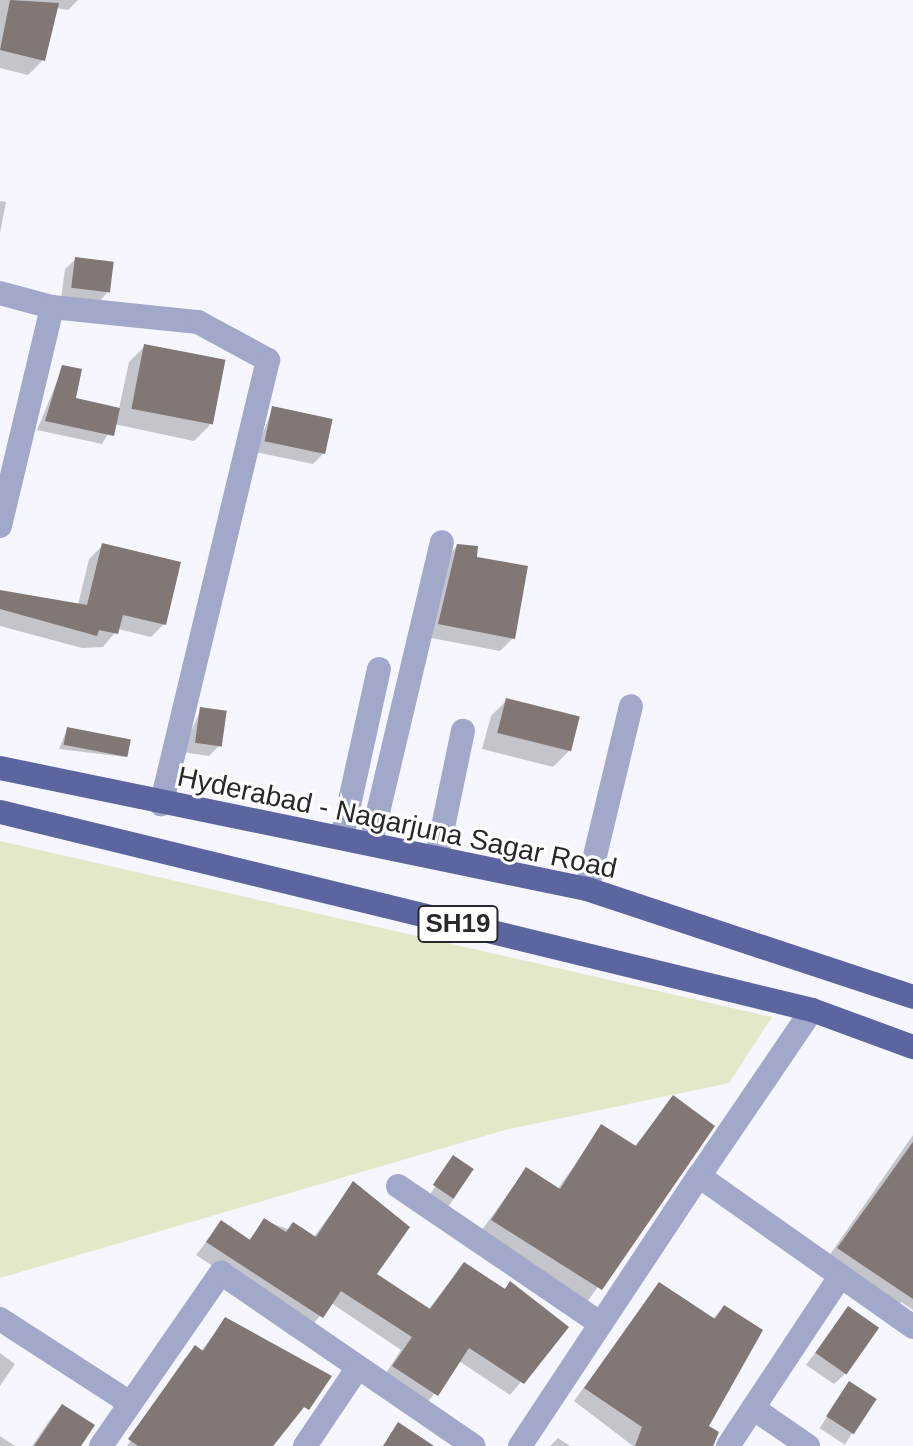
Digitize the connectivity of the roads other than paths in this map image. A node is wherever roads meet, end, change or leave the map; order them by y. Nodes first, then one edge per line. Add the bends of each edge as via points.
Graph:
1 (0, 293) edge
2 (52, 307) junction
3 (0, 526) edge
4 (442, 542) dead end
5 (379, 669) dead end
6 (631, 706) dead end
7 (463, 731) dead end
8 (0, 768) edge
9 (161, 804) junction
10 (0, 812) edge
11 (342, 837) junction
12 (371, 842) junction
13 (437, 856) junction
14 (587, 889) junction
15 (912, 994) edge
16 (812, 1010) junction
17 (913, 1047) edge
18 (699, 1176) junction
19 (398, 1186) dead end
20 (840, 1277) junction
21 (0, 1319) edge
22 (601, 1324) junction
23 (913, 1327) edge
24 (357, 1369) junction
25 (130, 1403) junction
26 (753, 1408) junction
27 (101, 1446) edge
28 (305, 1446) edge
29 (474, 1446) edge
30 (520, 1446) edge
31 (728, 1446) edge
32 (808, 1446) edge

1 - 2 street
2 - 3 street
2 - 9 street via 198,322 268,360
4 - 12 street
5 - 11 street
6 - 14 street
7 - 13 street
8 - 9 main road, Hyderabad - Nagarjuna Sagar Road / SH19
9 - 11 main road, Hyderabad - Nagarjuna Sagar Road / SH19
10 - 16 main road, SH19
11 - 12 main road, Hyderabad - Nagarjuna Sagar Road / SH19
12 - 13 main road, Hyderabad - Nagarjuna Sagar Road / SH19
13 - 14 main road, Hyderabad - Nagarjuna Sagar Road / SH19
14 - 15 main road, Hyderabad - Nagarjuna Sagar Road / SH19
16 - 17 main road, SH19
16 - 18 street
18 - 20 street
18 - 22 street
19 - 22 street
20 - 23 street
20 - 26 street
21 - 25 street
22 - 30 street
24 - 25 street via 221,1273
24 - 28 street
24 - 29 street
25 - 27 street
26 - 31 street
26 - 32 street

